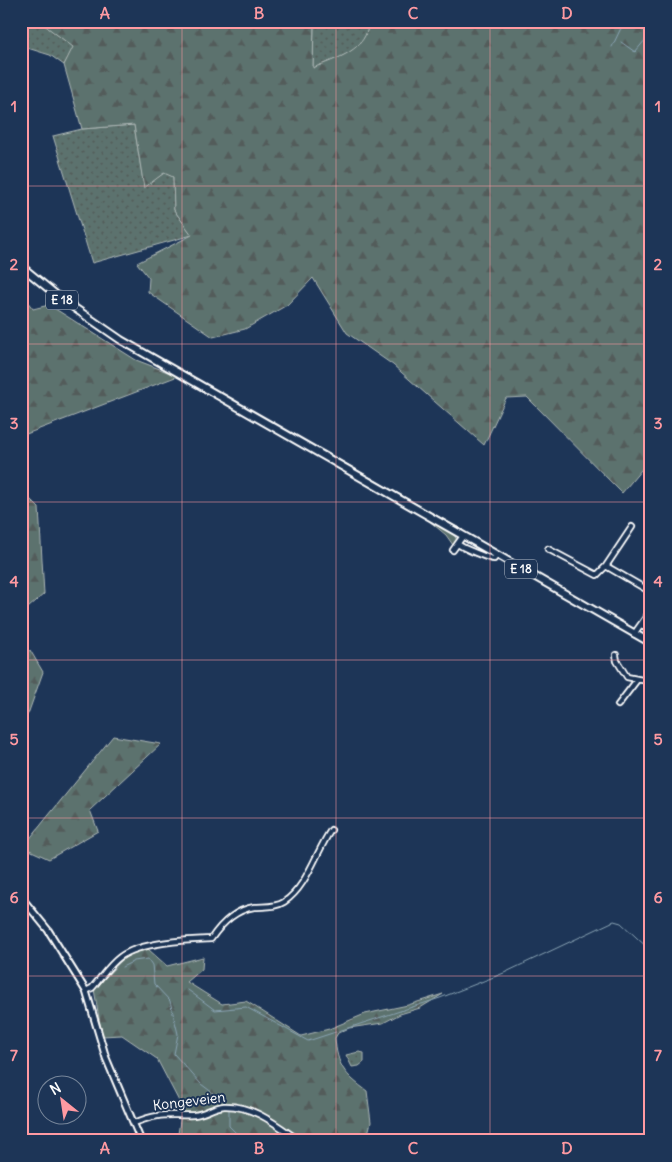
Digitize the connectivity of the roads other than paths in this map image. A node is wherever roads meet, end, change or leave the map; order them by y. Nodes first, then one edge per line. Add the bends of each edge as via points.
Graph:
1 (21, 266) edge
2 (632, 527) dead end
3 (463, 536) junction
4 (458, 544) junction
5 (548, 549) dead end
6 (453, 550) dead end
7 (497, 555) junction
8 (606, 566) junction
9 (651, 592) edge
10 (651, 610) edge
11 (642, 625) junction
12 (651, 633) edge
13 (634, 634) junction
14 (651, 643) edge
15 (616, 655) dead end
16 (651, 675) edge
17 (637, 680) junction
18 (618, 705) dead end
19 (331, 830) dead end
20 (21, 897) edge
21 (86, 991) junction
22 (134, 1123) junction
23 (141, 1141) edge
24 (300, 1141) edge

1 - 3 highway, E 18 via 113,335
2 - 8 street
3 - 4 street
3 - 7 highway, E 18
4 - 6 street
4 - 7 street via 491,560
5 - 8 street via 594,574
7 - 13 highway, E 18
8 - 9 street
10 - 11 street
11 - 12 street
11 - 13 street
13 - 14 highway, E 18
15 - 17 street via 625,676
16 - 17 street
17 - 18 street
19 - 21 street via 301,881 285,901 236,914 211,939 160,944 126,954
20 - 21 main road via 48,930
21 - 22 main road via 106,1058
22 - 23 main road
22 - 24 street, Kongeveien via 164,1114 196,1115 231,1107 266,1118

